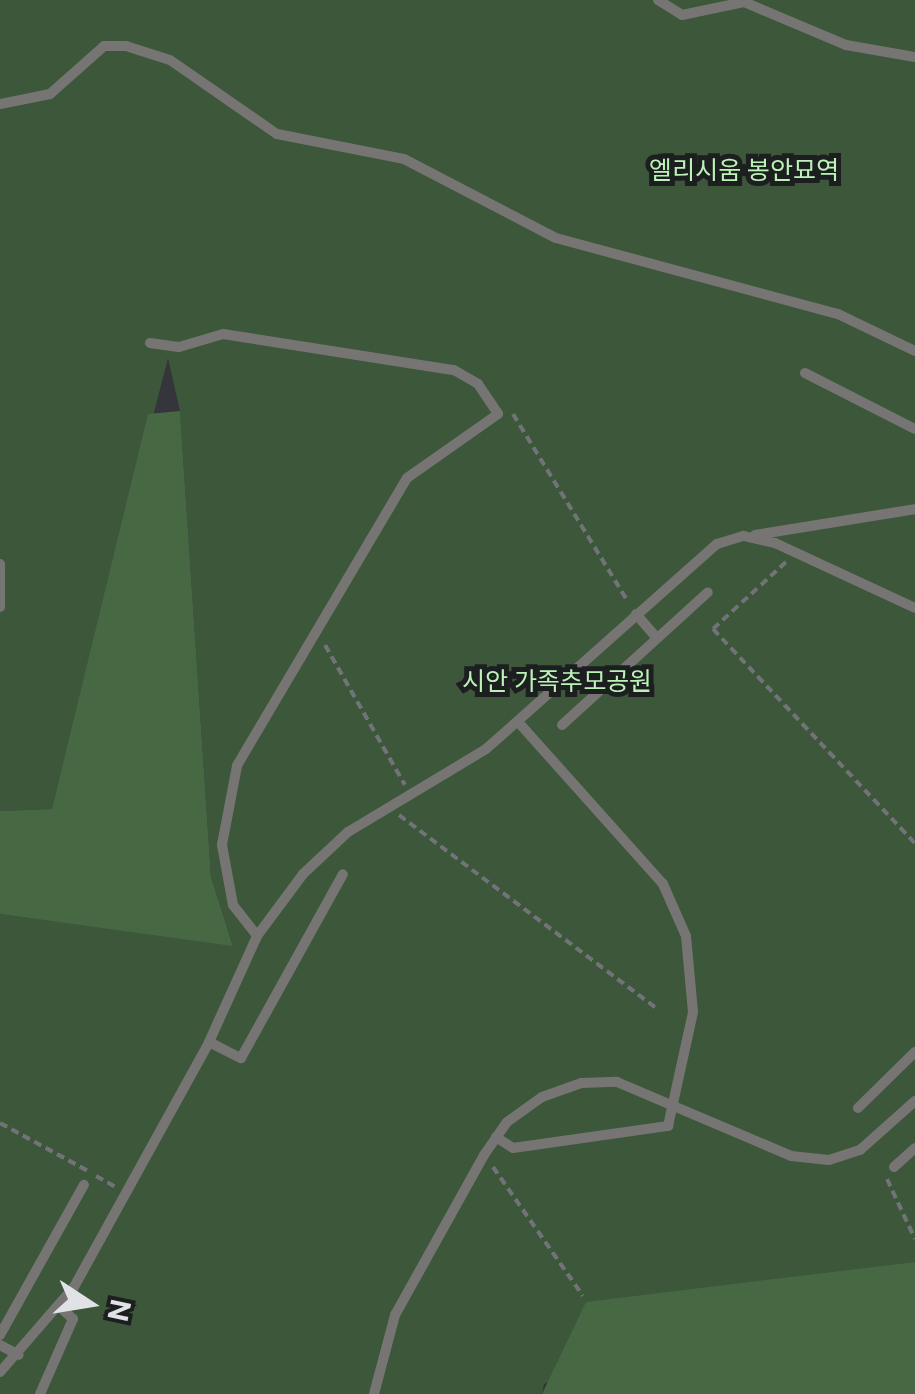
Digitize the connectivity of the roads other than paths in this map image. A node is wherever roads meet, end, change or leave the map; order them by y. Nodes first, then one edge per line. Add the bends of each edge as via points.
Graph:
1 (658, 0) edge
2 (915, 57) edge
3 (0, 104) edge
4 (150, 344) dead end
5 (915, 350) edge
6 (805, 374) dead end
7 (915, 429) edge
8 (915, 509) edge
9 (744, 536) junction
10 (0, 564) edge
11 (708, 592) dead end
12 (0, 607) edge
13 (915, 608) edge
14 (636, 614) junction
15 (656, 637) junction
16 (518, 722) junction
17 (562, 725) dead end
18 (342, 874) dead end
19 (257, 936) junction
20 (209, 1042) junction
21 (915, 1052) edge
22 (915, 1101) edge
23 (674, 1102) junction
24 (858, 1108) dead end
25 (496, 1137) junction
26 (915, 1148) edge
27 (894, 1167) dead end
28 (84, 1185) dead end
29 (60, 1306) junction
30 (0, 1335) edge
31 (0, 1345) edge
32 (19, 1355) junction
33 (0, 1372) edge
34 (40, 1394) edge
35 (374, 1394) edge

1 - 2 lane via 682,14 744,2 846,46
3 - 5 lane via 50,94 104,46 126,46 170,60 277,134 404,158 556,238 838,314
4 - 19 lane via 178,347 223,334 454,370 478,384 498,414 422,460 315,628 228,792 227,885
6 - 7 lane
8 - 9 lane
9 - 13 lane via 794,550
9 - 14 lane via 704,550
10 - 12 lane
11 - 15 lane
14 - 15 lane
14 - 16 lane
15 - 17 lane
16 - 19 lane via 463,767 386,809 302,874
16 - 23 lane via 650,865 675,907 692,964 694,1012
18 - 20 lane via 241,1058
19 - 20 lane
20 - 29 lane
21 - 24 lane
22 - 23 lane via 860,1150 828,1160 792,1156
23 - 25 lane via 617,1082 581,1083 522,1109
23 - 25 lane via 668,1126 513,1148
25 - 35 lane via 395,1315
26 - 27 lane
28 - 30 lane
29 - 32 lane
29 - 34 lane via 73,1318
31 - 32 lane
32 - 33 lane

